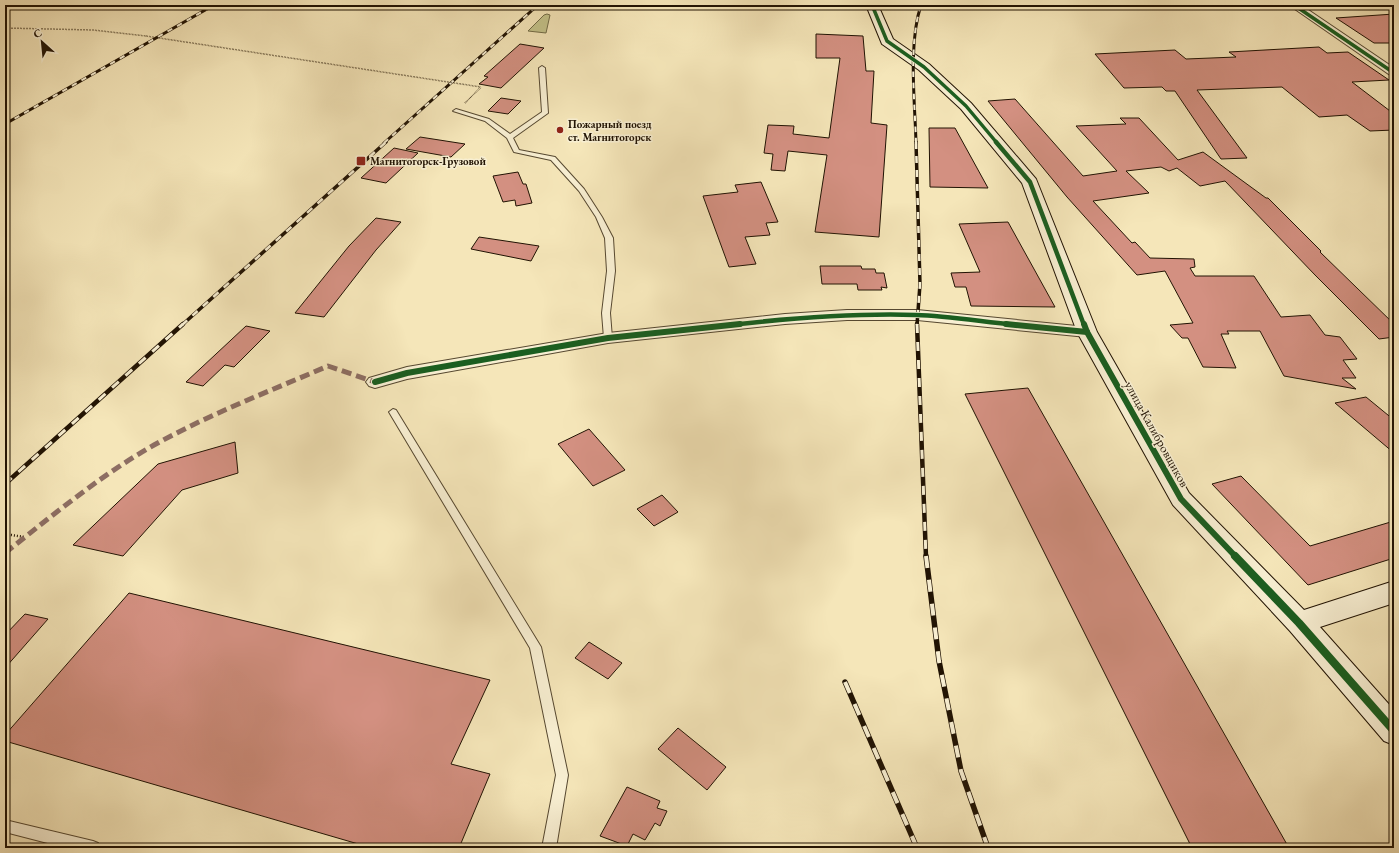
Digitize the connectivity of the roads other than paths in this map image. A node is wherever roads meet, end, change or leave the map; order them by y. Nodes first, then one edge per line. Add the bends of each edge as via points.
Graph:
1 (872, 5) edge
2 (1298, 6) edge
3 (542, 68) dead end
4 (1394, 73) edge
5 (456, 111) dead end
6 (510, 137) junction
7 (1088, 332) junction
8 (608, 338) junction
9 (375, 382) dead end
10 (393, 412) dead end
11 (1394, 592) edge
12 (1299, 623) junction
13 (1394, 731) edge
14 (5, 826) edge
15 (93, 848) edge
16 (549, 848) edge

1 - 7 street, улица Калибровщиков via 887,41 924,67 966,106 1030,182
2 - 4 street
3 - 6 lane via 545,113
5 - 6 lane via 487,120
6 - 8 lane via 516,151 553,158 582,190 609,238 611,271 606,313
7 - 8 street via 918,315 871,315 785,319
7 - 12 street, улица Калибровщиков via 1181,499
8 - 9 street via 407,373
10 - 16 lane via 535,647 562,775
11 - 12 street
12 - 13 street, улица Калибровщиков
14 - 15 lane

